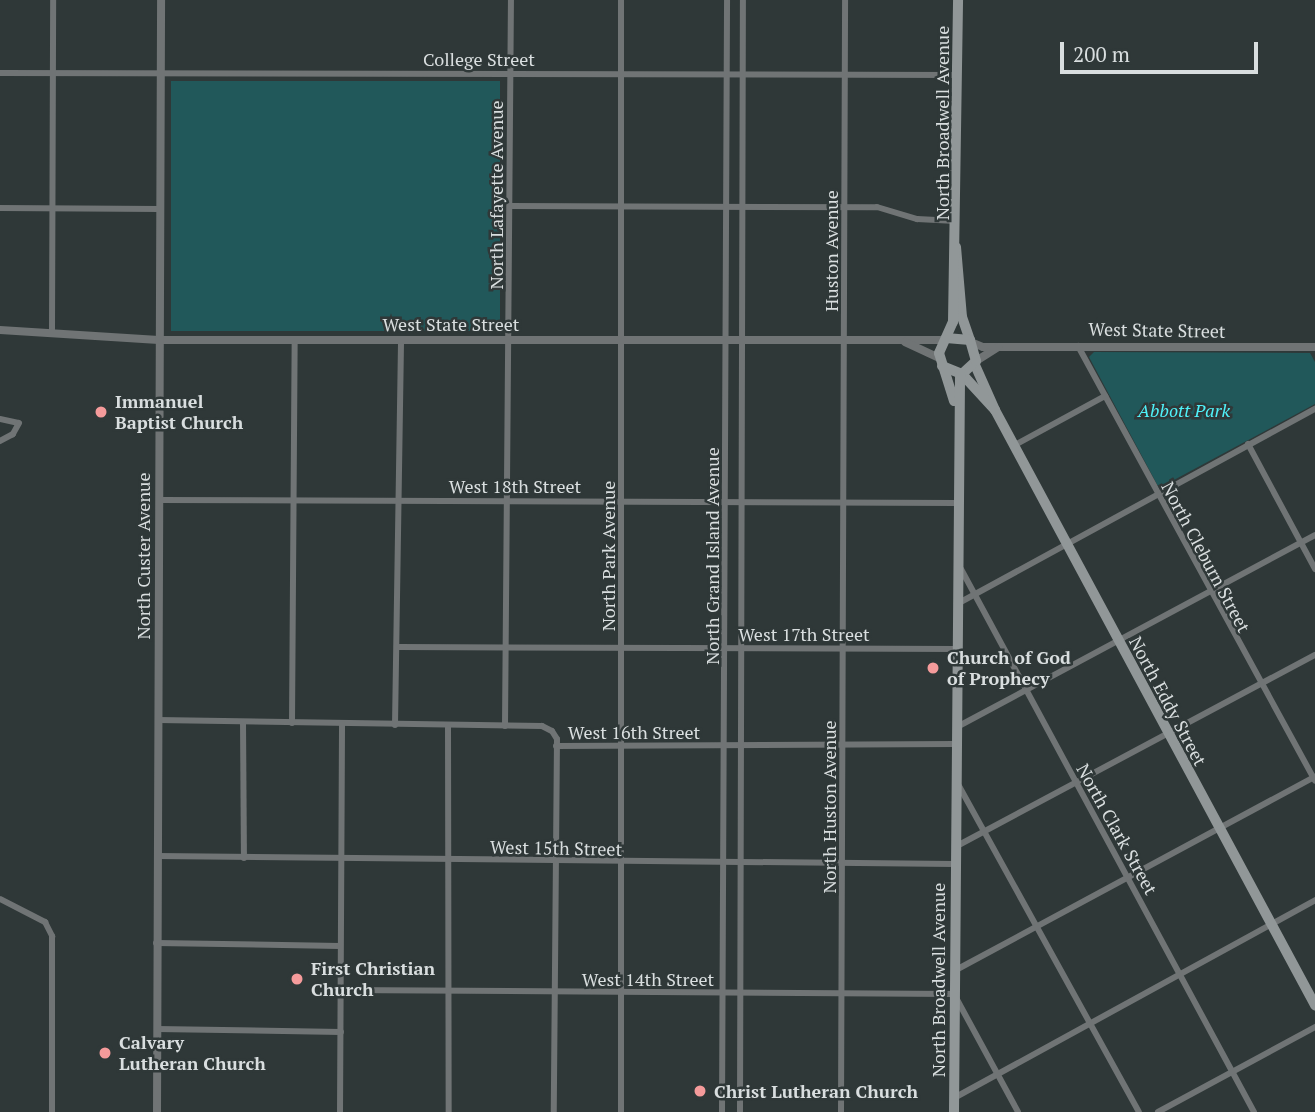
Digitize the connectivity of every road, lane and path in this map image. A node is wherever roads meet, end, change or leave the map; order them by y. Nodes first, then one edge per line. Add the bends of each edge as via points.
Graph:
1 (53, 0) edge
2 (160, 0) edge
3 (511, 0) edge
4 (621, 0) edge
5 (727, 0) edge
6 (743, 0) edge
7 (845, 0) edge
8 (958, 0) edge
9 (0, 73) edge
10 (160, 73) junction
11 (511, 73) junction
12 (52, 74) junction
13 (622, 74) junction
14 (727, 74) junction
15 (743, 74) junction
16 (845, 74) junction
17 (957, 75) junction
18 (510, 206) junction
19 (622, 206) junction
20 (726, 206) junction
21 (744, 206) junction
22 (845, 206) junction
23 (0, 208) edge
24 (52, 208) junction
25 (160, 209) junction
26 (958, 221) junction
27 (956, 247) junction
28 (0, 330) edge
29 (52, 331) junction
30 (401, 339) junction
31 (510, 339) junction
32 (623, 339) junction
33 (726, 339) junction
34 (944, 339) junction
35 (159, 340) junction
36 (295, 340) junction
37 (743, 340) junction
38 (845, 340) junction
39 (902, 341) junction
40 (971, 341) junction
41 (1077, 345) junction
42 (998, 347) junction
43 (1314, 349) edge
44 (941, 362) junction
45 (975, 363) junction
46 (961, 374) junction
47 (1105, 396) junction
48 (1315, 409) edge
49 (995, 410) junction
50 (956, 411) junction
51 (0, 419) edge
52 (0, 441) edge
53 (1248, 444) junction
54 (1013, 446) junction
55 (1157, 495) junction
56 (159, 500) junction
57 (294, 500) junction
58 (401, 500) junction
59 (510, 500) junction
60 (622, 500) junction
61 (726, 501) junction
62 (741, 501) junction
63 (845, 501) junction
64 (956, 503) junction
65 (1315, 535) edge
66 (1301, 542) junction
67 (1066, 544) junction
68 (956, 559) junction
69 (1315, 569) edge
70 (1210, 593) junction
71 (974, 594) junction
72 (956, 604) junction
73 (1118, 641) junction
74 (399, 647) junction
75 (509, 647) junction
76 (622, 648) junction
77 (725, 648) junction
78 (741, 648) junction
79 (845, 649) junction
80 (956, 649) junction
81 (1315, 655) edge
82 (1260, 686) junction
83 (1024, 690) junction
84 (158, 720) junction
85 (243, 722) junction
86 (292, 723) junction
87 (342, 724) junction
88 (395, 725) junction
89 (448, 725) junction
90 (505, 726) junction
91 (956, 728) junction
92 (1169, 736) junction
93 (955, 744) junction
94 (725, 746) junction
95 (741, 746) junction
96 (844, 746) junction
97 (556, 747) junction
98 (622, 747) junction
99 (955, 779) junction
100 (1314, 779) edge
101 (1077, 784) junction
102 (1220, 831) junction
103 (984, 832) junction
104 (954, 848) junction
105 (157, 856) junction
106 (244, 858) junction
107 (341, 859) junction
108 (448, 861) junction
109 (556, 862) junction
110 (621, 863) junction
111 (725, 863) junction
112 (741, 863) junction
113 (843, 864) junction
114 (954, 864) junction
115 (1129, 879) junction
116 (0, 899) edge
117 (1315, 900) edge
118 (1271, 924) junction
119 (1037, 928) junction
120 (156, 943) junction
121 (340, 946) junction
122 (954, 971) junction
123 (1180, 974) junction
124 (341, 990) junction
125 (448, 991) junction
126 (555, 992) junction
127 (621, 993) junction
128 (723, 993) junction
129 (740, 993) junction
130 (842, 993) junction
131 (954, 994) junction
132 (1315, 1005) edge
133 (1089, 1024) junction
134 (1315, 1027) edge
135 (157, 1029) junction
136 (341, 1032) junction
137 (1232, 1071) junction
138 (997, 1074) junction
139 (954, 1098) junction
140 (52, 1112) edge
141 (157, 1112) edge
142 (340, 1112) edge
143 (449, 1112) edge
144 (554, 1112) edge
145 (621, 1112) edge
146 (722, 1112) edge
147 (740, 1112) edge
148 (841, 1112) edge
149 (954, 1112) edge
150 (1018, 1112) edge
151 (1139, 1112) edge
152 (1158, 1112) edge
153 (1254, 1112) edge

1 - 12 street
2 - 10 street, North Custer Avenue
3 - 11 street, North Lafayette Avenue
4 - 13 street, North Park Avenue
5 - 14 street, North Grand Island Avenue
6 - 15 street, North Grand Island Avenue
7 - 16 street, Huston Avenue
8 - 17 main road, North Broadwell Avenue
9 - 12 street, College Street
10 - 11 street, College Street
10 - 12 street, College Street
10 - 25 street, North Custer Avenue
11 - 13 street, College Street
11 - 18 street, North Lafayette Avenue
12 - 24 street
13 - 14 street, College Street
13 - 19 street, North Park Avenue
14 - 15 street, College Street
14 - 20 street, North Grand Island Avenue
15 - 16 street, College Street
15 - 21 street, North Grand Island Avenue
16 - 17 street, College Street
16 - 22 street, Huston Avenue
17 - 26 main road, North Broadwell Avenue
18 - 19 street
18 - 31 street, North Lafayette Avenue
19 - 20 street
19 - 32 street, North Park Avenue
20 - 21 street
20 - 33 street, North Grand Island Avenue
21 - 22 street
21 - 37 street, North Grand Island Avenue
22 - 26 street
22 - 38 street, Huston Avenue
23 - 24 street
24 - 25 street
24 - 29 street
25 - 35 street, North Custer Avenue
26 - 27 main road, North Broadwell Avenue
27 - 34 main road, North Broadwell Avenue via 953,322
27 - 40 main road, North Broadwell Avenue via 962,317
28 - 29 street, West State Street
29 - 35 street, West State Street
30 - 31 street, West State Street
30 - 36 street, West State Street
30 - 58 street
31 - 32 street, West State Street
31 - 59 street, North Lafayette Avenue
32 - 33 street, West State Street
32 - 60 street, North Park Avenue
33 - 37 street, West State Street
33 - 61 street, North Grand Island Avenue
34 - 39 street, West State Street
34 - 40 main road
34 - 44 main road, North Broadwell Avenue
35 - 36 street, West State Street
35 - 56 street, North Custer Avenue
36 - 57 street
37 - 38 street, West State Street
37 - 62 street, North Grand Island Avenue
38 - 39 street, West State Street
38 - 63 street, Huston Avenue
39 - 44 street, West State Street
40 - 42 street, West State Street
40 - 45 main road, North Broadwell Avenue
41 - 42 street, West State Street
41 - 43 street, West State Street
41 - 47 street, North Cleburn Street
42 - 45 street
44 - 46 main road
44 - 50 main road, North Broadwell Avenue
45 - 46 main road
45 - 49 main road, North Eddy Street
46 - 49 main road, North Eddy Street
46 - 50 main road, North Broadwell Avenue
47 - 54 street
47 - 55 street, North Cleburn Street
48 - 53 street
49 - 54 main road, North Eddy Street
50 - 64 main road, North Broadwell Avenue
51 - 52 street via 19,423 13,434
53 - 55 street
53 - 66 street
54 - 67 main road, North Eddy Street
55 - 67 street
55 - 70 street, North Cleburn Street
56 - 57 street, West 18th Street
56 - 84 street, North Custer Avenue
57 - 58 street, West 18th Street
57 - 86 street
58 - 59 street, West 18th Street
58 - 74 street
59 - 60 street, West 18th Street
59 - 75 street, North Lafayette Avenue
60 - 61 street, West 18th Street
60 - 76 street, North Park Avenue
61 - 62 street, West 18th Street
61 - 77 street, North Grand Island Avenue
62 - 63 street, West 18th Street
62 - 78 street, North Grand Island Avenue
63 - 64 street, West 18th Street
63 - 79 street, North Huston Avenue
64 - 68 main road, North Broadwell Avenue
65 - 66 street
66 - 69 street
66 - 70 street
67 - 71 street
67 - 73 main road, North Eddy Street
68 - 71 street, North Clark Street
68 - 72 main road, North Broadwell Avenue
70 - 73 street
70 - 82 street, North Cleburn Street
71 - 72 street
71 - 83 street, North Clark Street
72 - 80 main road, North Broadwell Avenue
73 - 83 street
73 - 92 main road, North Eddy Street
74 - 75 street, West 17th Street
74 - 88 street
75 - 76 street, West 17th Street
75 - 90 street, North Lafayette Avenue
76 - 77 street, West 17th Street
76 - 98 street, North Park Avenue
77 - 78 street, West 17th Street
77 - 94 street, North Grand Island Avenue
78 - 79 street, West 17th Street
78 - 95 street, North Grand Island Avenue
79 - 80 street, West 17th Street
79 - 96 street, North Huston Avenue
80 - 91 main road, North Broadwell Avenue
81 - 82 street
82 - 92 street
82 - 100 street, North Cleburn Street
83 - 91 street
83 - 101 street, North Clark Street
84 - 85 street, West 16th Street
84 - 105 street, North Custer Avenue
85 - 86 street, West 16th Street
85 - 106 street
86 - 87 street, West 16th Street
87 - 88 street, West 16th Street
87 - 107 street
88 - 89 street, West 16th Street
89 - 90 street, West 16th Street
89 - 108 street
90 - 97 street, West 16th Street via 542,726 552,731
91 - 93 main road, North Broadwell Avenue
92 - 101 street
92 - 102 main road, North Eddy Street
93 - 96 street, West 16th Street
93 - 99 main road, North Broadwell Avenue
94 - 95 street, West 16th Street
94 - 98 street, West 16th Street
94 - 111 street, North Grand Island Avenue
95 - 96 street, West 16th Street
95 - 112 street, North Grand Island Avenue
96 - 113 street, North Huston Avenue
97 - 98 street, West 16th Street
97 - 109 street
98 - 110 street, North Park Avenue
99 - 103 street
99 - 104 main road, North Broadwell Avenue
100 - 102 street
101 - 103 street
101 - 115 street, North Clark Street
102 - 115 street
102 - 118 main road, North Eddy Street
103 - 104 street
103 - 119 street
104 - 114 main road, North Broadwell Avenue
105 - 106 street, West 15th Street
105 - 120 street, North Custer Avenue
106 - 107 street, West 15th Street
107 - 108 street, West 15th Street
107 - 121 street
108 - 109 street, West 15th Street
108 - 125 street
109 - 110 street, West 15th Street
109 - 126 street
110 - 111 street, West 15th Street
110 - 127 street, North Park Avenue
111 - 112 street, West 15th Street
111 - 128 street, North Grand Island Avenue
112 - 113 street, West 15th Street
112 - 129 street, North Grand Island Avenue
113 - 114 street, West 15th Street
113 - 130 street, North Huston Avenue
114 - 122 main road, North Broadwell Avenue
115 - 119 street
115 - 123 street, North Clark Street
116 - 140 street via 45,922 52,936
117 - 118 street
118 - 123 street
118 - 132 main road, North Eddy Street
119 - 122 street
119 - 133 street
120 - 121 street
120 - 135 street, North Custer Avenue
121 - 124 street
122 - 131 main road, North Broadwell Avenue
123 - 133 street
123 - 137 street, North Clark Street
124 - 125 street, West 14th Street
124 - 136 street
125 - 126 street, West 14th Street
125 - 143 street
126 - 127 street, West 14th Street
126 - 144 street
127 - 128 street, West 14th Street
127 - 145 street, North Park Avenue
128 - 129 street, West 14th Street
128 - 146 street, North Grand Island Avenue
129 - 130 street, West 14th Street
129 - 147 street, North Grand Island Avenue
130 - 131 street, West 14th Street
130 - 148 street, North Huston Avenue
131 - 138 street
131 - 139 main road, North Broadwell Avenue
133 - 138 street
133 - 151 street
134 - 137 street
135 - 136 street
135 - 141 street, North Custer Avenue
136 - 142 street
137 - 152 street
137 - 153 street, North Clark Street
138 - 139 street
138 - 150 street
139 - 149 main road, North Broadwell Avenue

